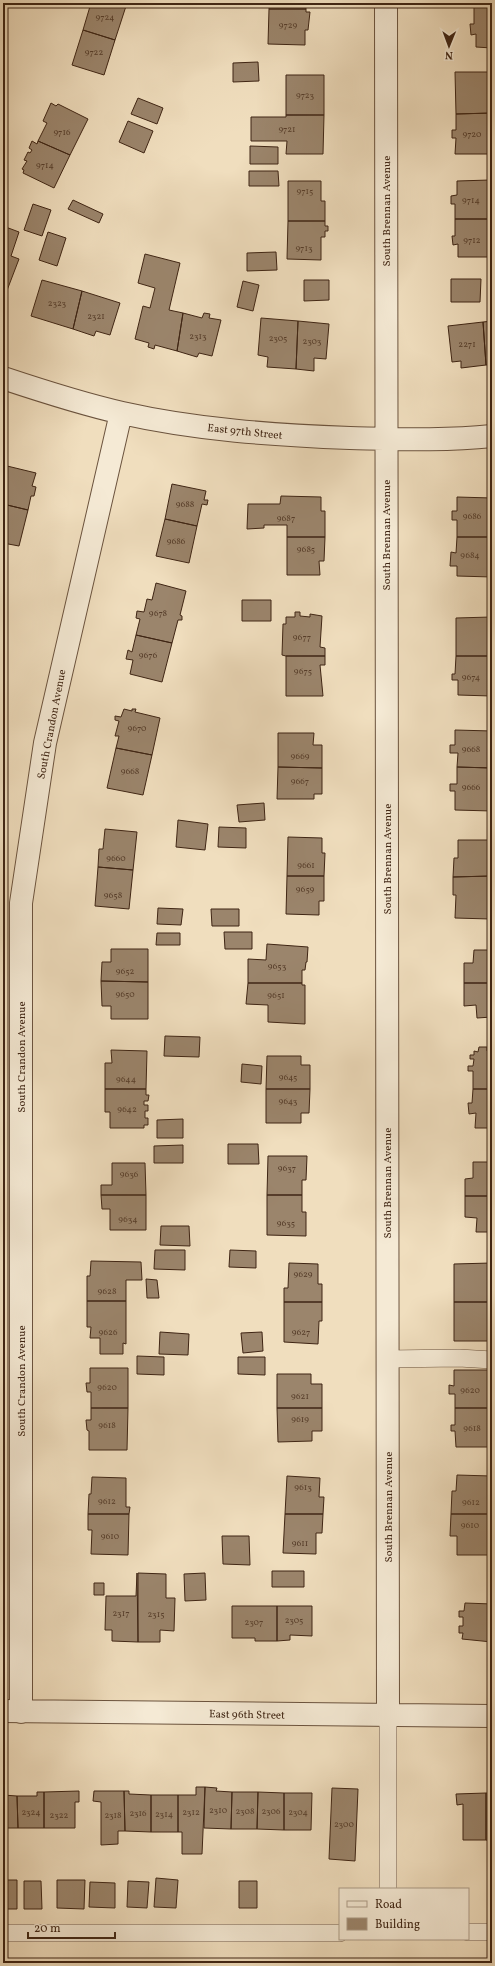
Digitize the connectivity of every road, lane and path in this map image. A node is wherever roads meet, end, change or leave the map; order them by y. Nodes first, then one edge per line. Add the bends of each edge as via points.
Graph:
1 (386, 3) edge
2 (3, 378) edge
3 (121, 413) junction
4 (492, 436) edge
5 (386, 440) junction
6 (388, 1359) junction
7 (492, 1360) edge
8 (12, 1712) edge
9 (388, 1716) junction
10 (492, 1716) edge
11 (388, 1888) edge
12 (339, 1932) edge
13 (469, 1932) edge
14 (492, 1932) edge
15 (3, 1933) edge

1 - 5 street, South Brennan Avenue
2 - 3 street, East 97th Street
3 - 5 street, East 97th Street via 230,430
3 - 8 street, South Crandon Avenue via 45,743 21,903
4 - 5 street, East 97th Street
5 - 6 street, South Brennan Avenue
6 - 7 lane
6 - 9 street, South Brennan Avenue
8 - 9 street, East 96th Street
9 - 10 street, East 96th Street
9 - 11 lane
12 - 15 lane
13 - 14 lane

